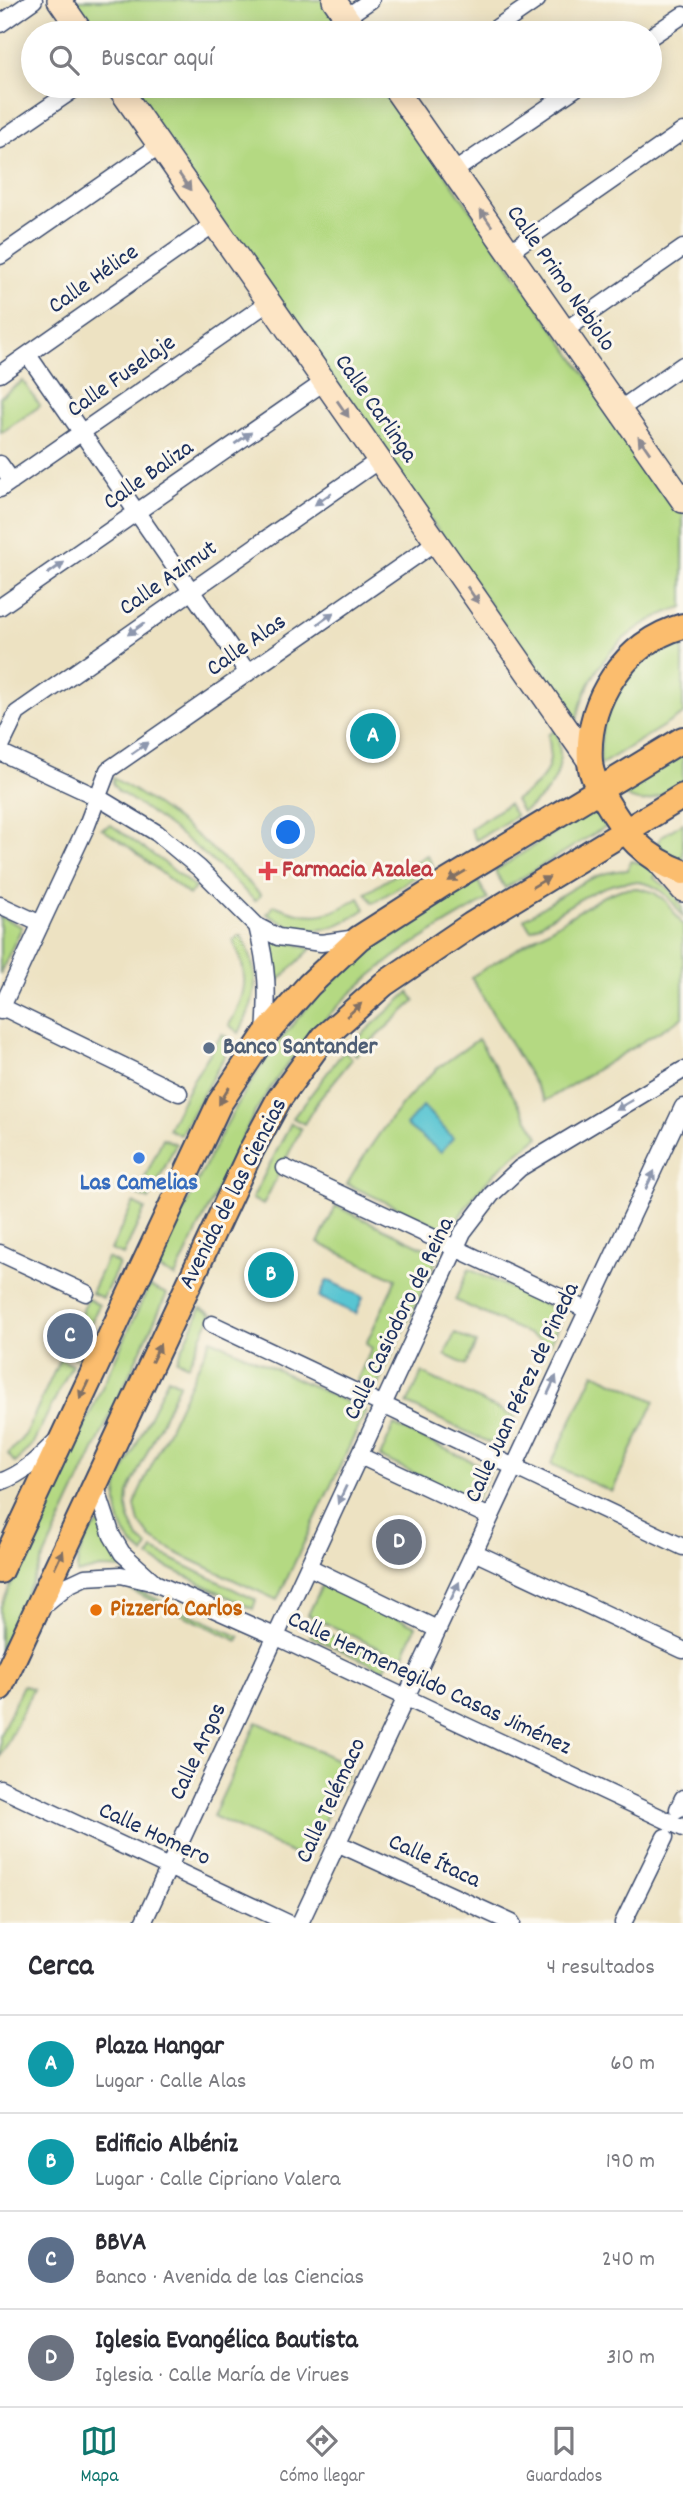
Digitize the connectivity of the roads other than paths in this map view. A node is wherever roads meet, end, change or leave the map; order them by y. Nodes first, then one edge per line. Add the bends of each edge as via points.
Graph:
1 (34, 0) edge
2 (59, 0) edge
3 (371, 0) edge
4 (537, 0) edge
5 (683, 15) edge
6 (345, 17) edge
7 (74, 21) edge
8 (506, 21) edge
9 (0, 24) edge
10 (662, 29) edge
11 (61, 98) edge
12 (127, 98) edge
13 (408, 98) edge
14 (561, 98) edge
15 (683, 131) edge
16 (0, 140) edge
17 (160, 145) junction
18 (453, 172) junction
19 (214, 224) junction
20 (683, 248) edge
21 (509, 252) junction
22 (0, 256) edge
23 (269, 302) junction
24 (564, 331) junction
25 (27, 355) junction
26 (683, 365) edge
27 (0, 374) edge
28 (324, 382) junction
29 (619, 410) junction
30 (82, 433) junction
31 (379, 460) junction
32 (0, 464) edge
33 (6, 485) edge
34 (680, 491) edge
35 (137, 512) junction
36 (436, 542) junction
37 (191, 591) junction
38 (0, 607) edge
39 (683, 626) edge
40 (248, 673) junction
41 (683, 740) edge
42 (0, 750) edge
43 (590, 762) junction
44 (600, 790) junction
45 (683, 796) edge
46 (99, 798) junction
47 (624, 832) junction
48 (657, 860) junction
49 (683, 872) edge
50 (683, 890) edge
51 (0, 905) edge
52 (41, 924) junction
53 (257, 926) junction
54 (359, 938) junction
55 (1, 1009) edge
56 (265, 1035) junction
57 (683, 1070) edge
58 (179, 1093) dead end
59 (683, 1107) edge
60 (678, 1137) edge
61 (285, 1168) dead end
62 (456, 1249) junction
63 (0, 1253) edge
64 (86, 1293) dead end
65 (587, 1310) junction
66 (212, 1324) dead end
67 (383, 1406) junction
68 (65, 1433) junction
69 (360, 1456) junction
70 (513, 1467) junction
71 (0, 1482) edge
72 (95, 1483) junction
73 (490, 1517) junction
74 (683, 1547) edge
75 (474, 1552) junction
76 (309, 1567) junction
77 (0, 1571) edge
78 (155, 1583) junction
79 (34, 1613) junction
80 (437, 1629) junction
81 (277, 1637) junction
82 (683, 1650) edge
83 (0, 1688) edge
84 (405, 1698) junction
85 (0, 1788) edge
86 (683, 1828) edge
87 (665, 1837) dead end
88 (338, 1843) junction
89 (170, 1867) junction
90 (143, 1923) edge
91 (288, 1923) edge
92 (300, 1923) edge
93 (512, 1923) edge
94 (623, 1923) edge

1 - 9 street
2 - 7 street
3 - 6 street
4 - 8 street
5 - 10 street
11 - 16 street
12 - 17 street, Calle Carlinga
13 - 18 street, Calle Primo Nebiolo
14 - 18 street
15 - 21 street
17 -> 19 street, Calle Carlinga
17 - 22 street
21 -> 18 street, Calle Primo Nebiolo
19 - 23 street, Calle Carlinga
19 - 25 street, Calle Hélice
20 - 24 street
21 - 24 street, Calle Primo Nebiolo
23 - 28 street, Calle Carlinga
23 - 30 street, Calle Fuselaje
24 - 29 street, Calle Primo Nebiolo
25 - 27 street, Calle Hélice
25 - 30 street
26 - 29 street
28 -> 31 street, Calle Carlinga
35 -> 28 street, Calle Baliza
34 -> 29 street, Calle Primo Nebiolo
30 - 33 street, Calle Fuselaje
30 - 35 street
31 - 36 street, Calle Carlinga
31 -> 37 street, Calle Azimut
32 - 33 street
35 - 37 street
38 -> 35 street, Calle Baliza
40 -> 36 street, Calle Alas
36 -> 43 street, Calle Carlinga
37 - 40 street
37 -> 42 street, Calle Azimut via 17,713
39 - 43 main road via 649,641 613,676 598,706
46 -> 40 street, Calle Alas via 108,770
41 - 44 main road, Avenida de las Ciencias
42 - 46 street
43 - 44 main road
44 - 47 main road
44 -> 54 main road, Avenida de las Ciencias
45 - 47 main road, Avenida de las Ciencias
46 - 52 street, Calle Alas
46 - 53 street via 158,833
47 - 48 main road
72 -> 47 main road, Avenida de las Ciencias via 251,1151 279,1099 324,1037 384,984 437,947
48 - 49 main road
48 - 50 street
51 - 52 street
52 - 55 street, Calle Alas
53 - 54 street via 278,937 308,942
53 - 56 street via 266,963
54 - 56 main road, Avenida de las Ciencias
55 - 58 street
56 -> 68 main road, Avenida de las Ciencias via 219,1104
57 -> 62 street, Calle Casiodoro de Reina via 520,1168 492,1194
59 - 60 street, Calle Juan Pérez de Pineda
65 -> 60 street, Calle Juan Pérez de Pineda
61 - 62 street
62 - 65 street
62 - 67 street, Calle Casiodoro de Reina
63 - 64 street
70 -> 65 street, Calle Juan Pérez de Pineda
66 - 67 street
67 - 69 street, Calle Casiodoro de Reina
67 - 70 street
68 - 71 street via 31,1466
68 - 77 main road, Avenida de las Ciencias
69 - 73 street
69 -> 76 street, Calle Casiodoro de Reina
70 - 73 street, Calle Juan Pérez de Pineda
70 - 74 street
72 - 78 street, Calle Hermenegildo Casas Jiménez via 122,1553
79 -> 72 main road, Avenida de las Ciencias
73 - 75 street, Calle Juan Pérez de Pineda
80 -> 75 street, Calle Juan Pérez de Pineda
75 - 82 street
76 - 80 street
76 - 81 street, Calle Casiodoro de Reina
78 - 79 street, Calle Hermenegildo Casas Jiménez via 121,1575 85,1577
78 - 81 street, Calle Hermenegildo Casas Jiménez
79 - 83 main road, Avenida de las Ciencias
80 - 84 street, Calle Juan Pérez de Pineda
81 - 84 street, Calle Hermenegildo Casas Jiménez
81 - 89 street, Calle Argos
84 - 86 street, Calle Hermenegildo Casas Jiménez
84 - 88 street, Calle Telémaco
85 - 89 street, Calle Homero
87 - 94 street
88 - 92 street, Calle Telémaco
88 - 93 street, Calle Ítaca
89 - 90 street, Calle Argos
89 - 91 street, Calle Homero

